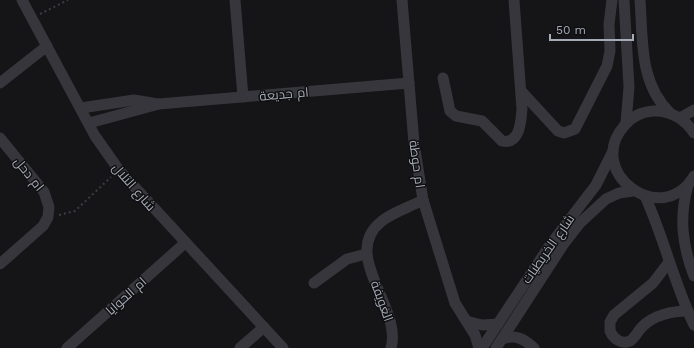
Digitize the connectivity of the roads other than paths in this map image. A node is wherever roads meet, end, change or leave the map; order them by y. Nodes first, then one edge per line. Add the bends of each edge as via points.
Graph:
1 (22, 0) edge
2 (235, 0) edge
3 (402, 0) edge
4 (514, 0) edge
5 (612, 0) edge
6 (624, 0) edge
7 (640, 0) edge
8 (626, 42) junction
9 (611, 43) junction
10 (47, 46) junction
11 (443, 78) dead end
12 (0, 83) edge
13 (409, 83) junction
14 (521, 91) junction
15 (243, 97) junction
16 (159, 104) junction
17 (81, 108) junction
18 (694, 110) edge
19 (670, 113) junction
20 (680, 118) junction
21 (89, 123) junction
22 (626, 123) junction
23 (694, 133) edge
24 (0, 138) edge
25 (613, 150) junction
26 (691, 180) edge
27 (633, 191) junction
28 (645, 196) junction
29 (423, 200) junction
30 (185, 243) junction
31 (694, 249) edge
32 (366, 254) junction
33 (688, 260) junction
34 (669, 262) junction
35 (0, 264) edge
36 (694, 276) edge
37 (314, 283) dead end
38 (688, 311) junction
39 (518, 314) junction
40 (466, 321) junction
41 (498, 324) junction
42 (694, 325) edge
43 (264, 327) junction
44 (524, 339) junction
45 (499, 344) edge
46 (67, 348) edge
47 (240, 348) edge
48 (283, 348) edge
49 (390, 348) edge
50 (481, 348) edge
51 (534, 348) edge

1 - 10 street, شارع التلال
2 - 15 street
3 - 13 street, ام حوطة
4 - 14 street
5 - 9 street via 609,24
6 - 8 street
7 - 19 street via 646,74 655,95
8 - 9 street
8 - 22 street
9 - 14 street via 605,74 578,124 570,132 564,133 553,128
10 - 12 street
10 - 17 street, شارع التلال
11 - 14 street via 450,111 456,116 482,121 499,139 506,142 513,140 519,128 522,116
13 - 15 street, ام جديعة
13 - 29 street, ام حوطة via 414,143
15 - 16 street, ام جديعة
16 - 17 street, ام جديعة via 134,100
16 - 21 street, ام جديعة
17 - 21 street, شارع التلال
18 - 20 street
19 - 20 street
19 - 22 street via 643,113
20 - 23 street
21 - 30 street, شارع التلال via 119,170
22 - 25 street, شارع الخريطيات via 617,136
24 - 35 street, ام دحل via 44,192 49,212 40,230
25 - 27 street via 618,174
25 - 41 street, شارع الخريطيات via 596,185 550,245
26 - 28 street via 677,192 665,197
26 - 33 street via 682,213
27 - 28 street
27 - 39 street, شارع الخريطيات via 619,193 606,199 580,223 563,244
28 - 34 street
29 - 32 street via 387,217 376,226 369,238
29 - 40 street, ام حوطة via 455,303
30 - 43 street, شارع التلال
30 - 46 street, ام الحوايا
31 - 33 street
32 - 37 street via 347,259
32 - 49 street, الغويفة via 390,322
33 - 36 street
34 - 38 street
34 - 38 street via 650,286 614,315 610,322 610,331 618,340 630,341 642,326 652,319
38 - 42 street
39 - 44 street
39 - 45 street, شارع الخريطيات
40 - 41 street via 482,325
40 - 50 street, ام حوطة
41 - 50 street, شارع الخريطيات
43 - 47 street
43 - 48 street, شارع التلال
44 - 45 street via 513,337
44 - 51 street

